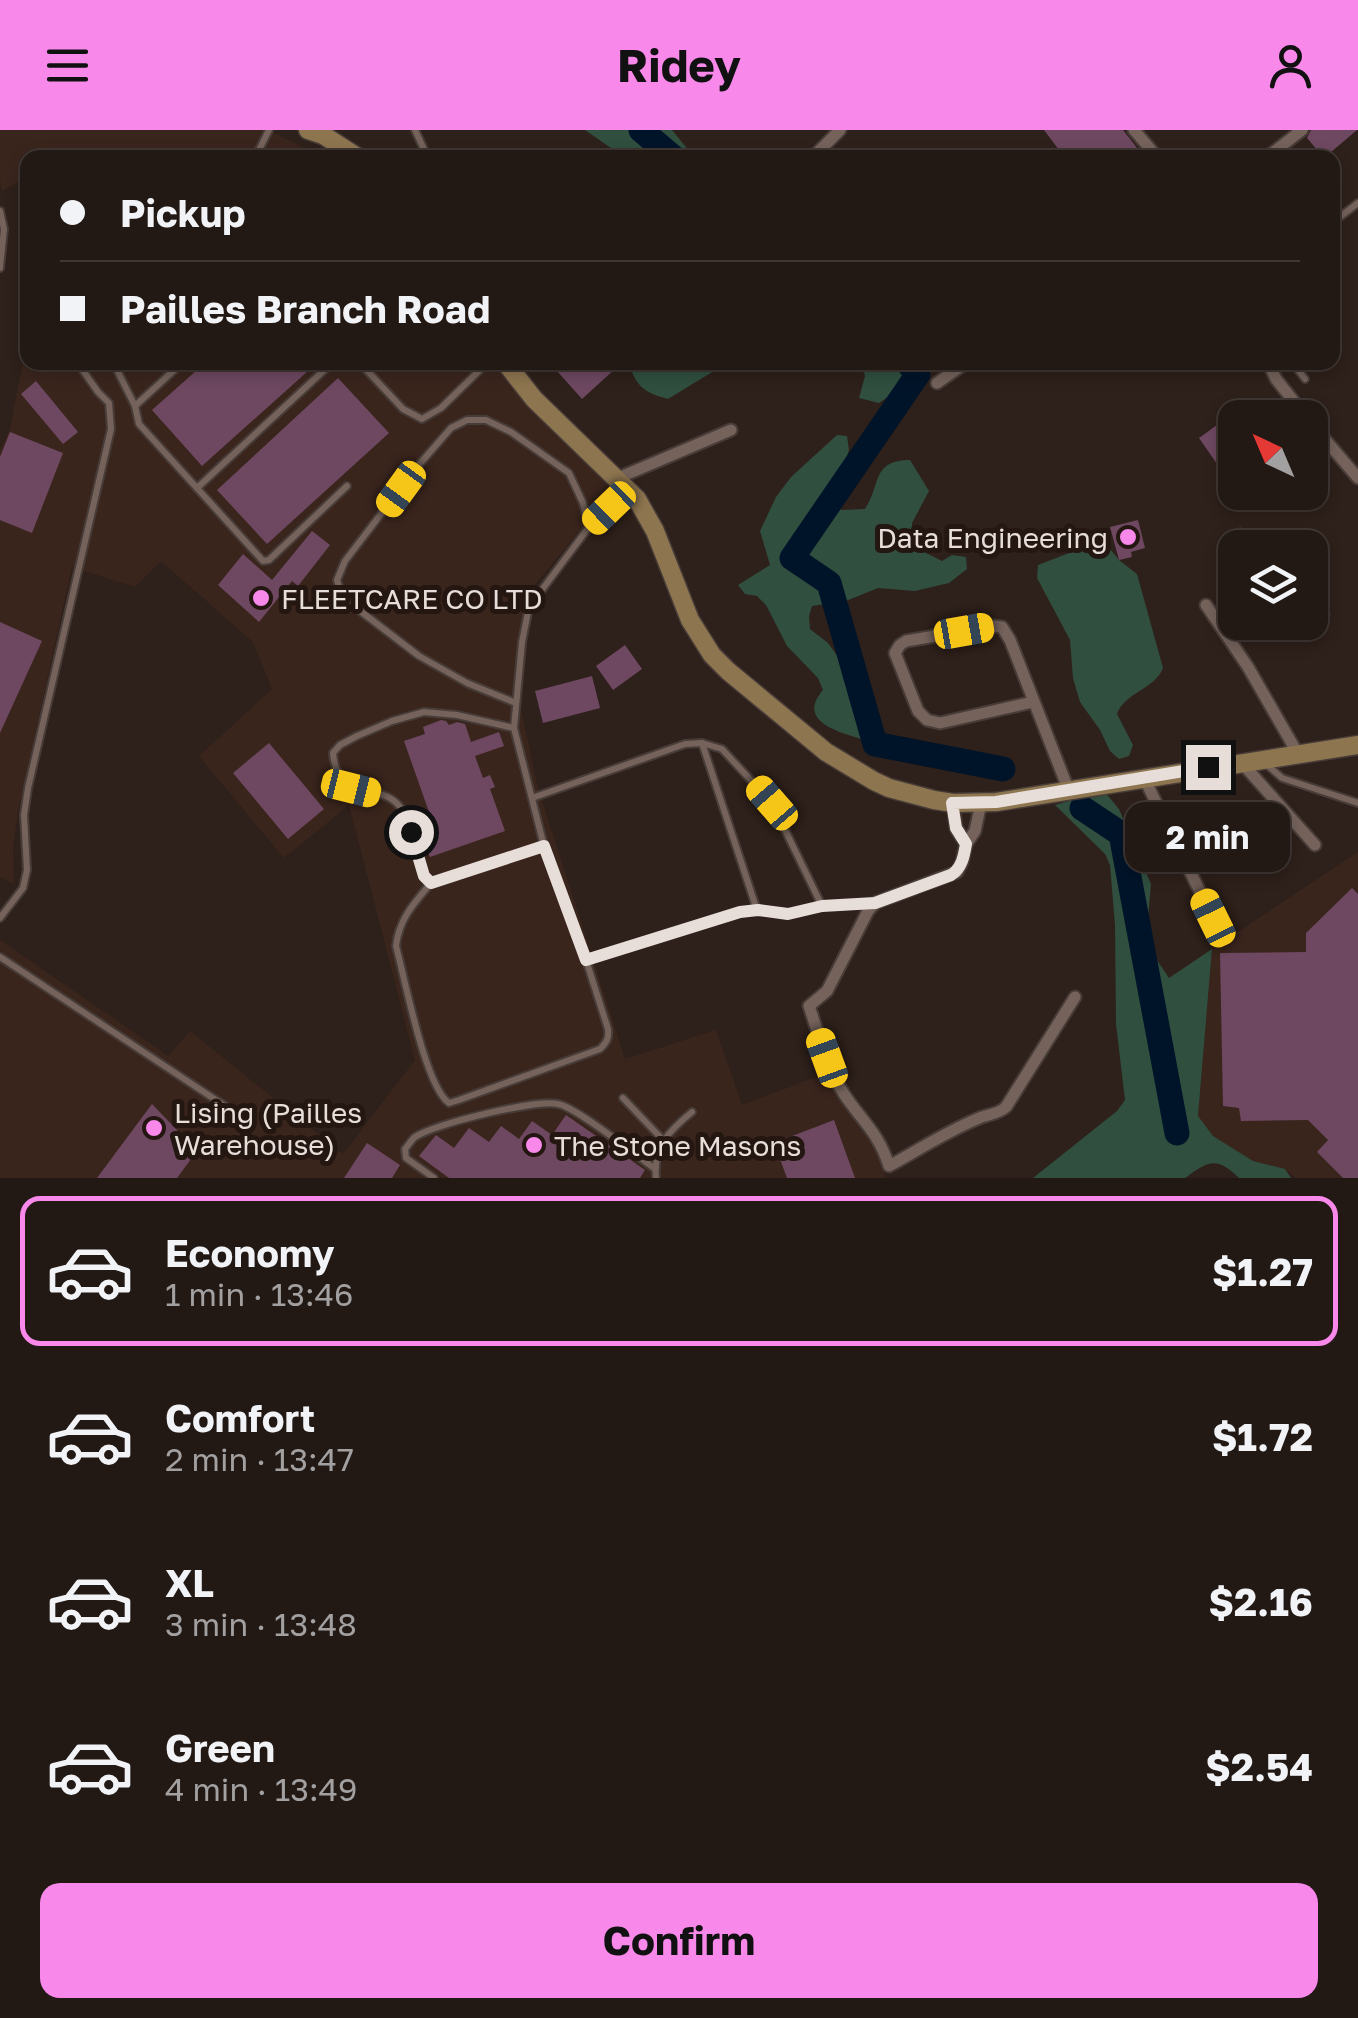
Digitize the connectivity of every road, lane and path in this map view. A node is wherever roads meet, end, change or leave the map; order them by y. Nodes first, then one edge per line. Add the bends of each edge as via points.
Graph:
1 (310, 130) edge
2 (840, 130) edge
3 (1134, 130) edge
4 (1302, 130) edge
5 (347, 150) edge
6 (820, 150) edge
7 (1151, 150) edge
8 (1276, 150) edge
9 (0, 212) edge
10 (0, 268) edge
11 (83, 370) edge
12 (117, 370) edge
13 (174, 370) edge
14 (325, 370) edge
15 (366, 370) edge
16 (480, 370) edge
17 (511, 370) edge
18 (955, 370) edge
19 (1272, 370) edge
20 (1298, 370) edge
21 (1305, 379) dead end
22 (936, 382) dead end
23 (1292, 400) edge
24 (135, 406) junction
25 (731, 430) dead end
26 (1328, 443) edge
27 (1358, 478) edge
28 (623, 483) junction
29 (347, 486) dead end
30 (197, 488) junction
31 (590, 527) junction
32 (1206, 605) dead end
33 (1033, 702) junction
34 (516, 703) junction
35 (514, 728) junction
36 (702, 743) junction
37 (1352, 748) edge
38 (1298, 754) junction
39 (1261, 758) junction
40 (1240, 762) junction
41 (1144, 778) junction
42 (1069, 790) junction
43 (532, 798) junction
44 (952, 803) junction
45 (981, 803) junction
46 (1358, 803) edge
47 (966, 844) junction
48 (1315, 845) dead end
49 (544, 846) junction
50 (431, 883) junction
51 (875, 903) junction
52 (822, 906) junction
53 (758, 910) junction
54 (0, 918) edge
55 (1213, 918) dead end
56 (0, 957) edge
57 (586, 960) junction
58 (1075, 998) dead end
59 (624, 1098) dead end
60 (231, 1110) dead end
61 (692, 1112) dead end
62 (663, 1140) junction
63 (655, 1168) junction
64 (890, 1172) edge
65 (434, 1178) edge
66 (656, 1178) edge

1 - 5 main road
2 - 6 street
3 - 7 street
4 - 8 street
9 - 10 lane
11 - 54 lane via 110,404 112,428 28,788 23,888
12 - 24 lane
13 - 24 lane
14 - 30 lane
15 - 16 lane via 403,409 422,419
17 - 28 main road
18 - 22 street
19 - 23 street
20 - 21 lane
24 - 30 lane via 139,424
25 - 28 street
26 - 27 street
28 - 31 lane
28 - 44 main road via 646,512 690,620 720,663 849,768 888,788
29 - 30 lane via 266,561
31 - 34 lane via 530,607
31 - 34 lane via 569,473 511,432 486,420 466,420 417,467 341,571 341,594 419,656
32 - 38 street
33 - 33 street via 1002,628 906,641 895,652 927,720 940,723
33 - 42 street
34 - 35 lane
35 - 43 lane
35 - 50 lane via 424,712 357,736 334,752 341,780 402,808
36 - 43 lane
36 - 52 lane via 722,749 772,803
36 - 53 lane
37 - 38 main road
38 - 39 main road
39 - 40 main road
39 - 46 lane via 1282,778
40 - 41 main road
40 - 48 street
41 - 42 main road
41 - 55 street
42 - 45 main road
43 - 49 lane
44 - 45 main road
44 - 47 street
45 - 47 street via 976,832
47 - 51 street via 957,872
49 - 50 lane
49 - 57 lane
50 - 57 lane via 409,908 396,946 432,1080 449,1103 606,1044 608,1029
51 - 52 lane
51 - 64 street via 826,991 809,1006 844,1093 884,1148
52 - 53 lane via 788,914
53 - 57 lane
56 - 60 lane
58 - 64 street via 1000,1113 948,1132
59 - 62 lane
61 - 62 lane
62 - 63 lane
63 - 65 lane via 556,1103 458,1121 414,1138 406,1158
63 - 66 lane

